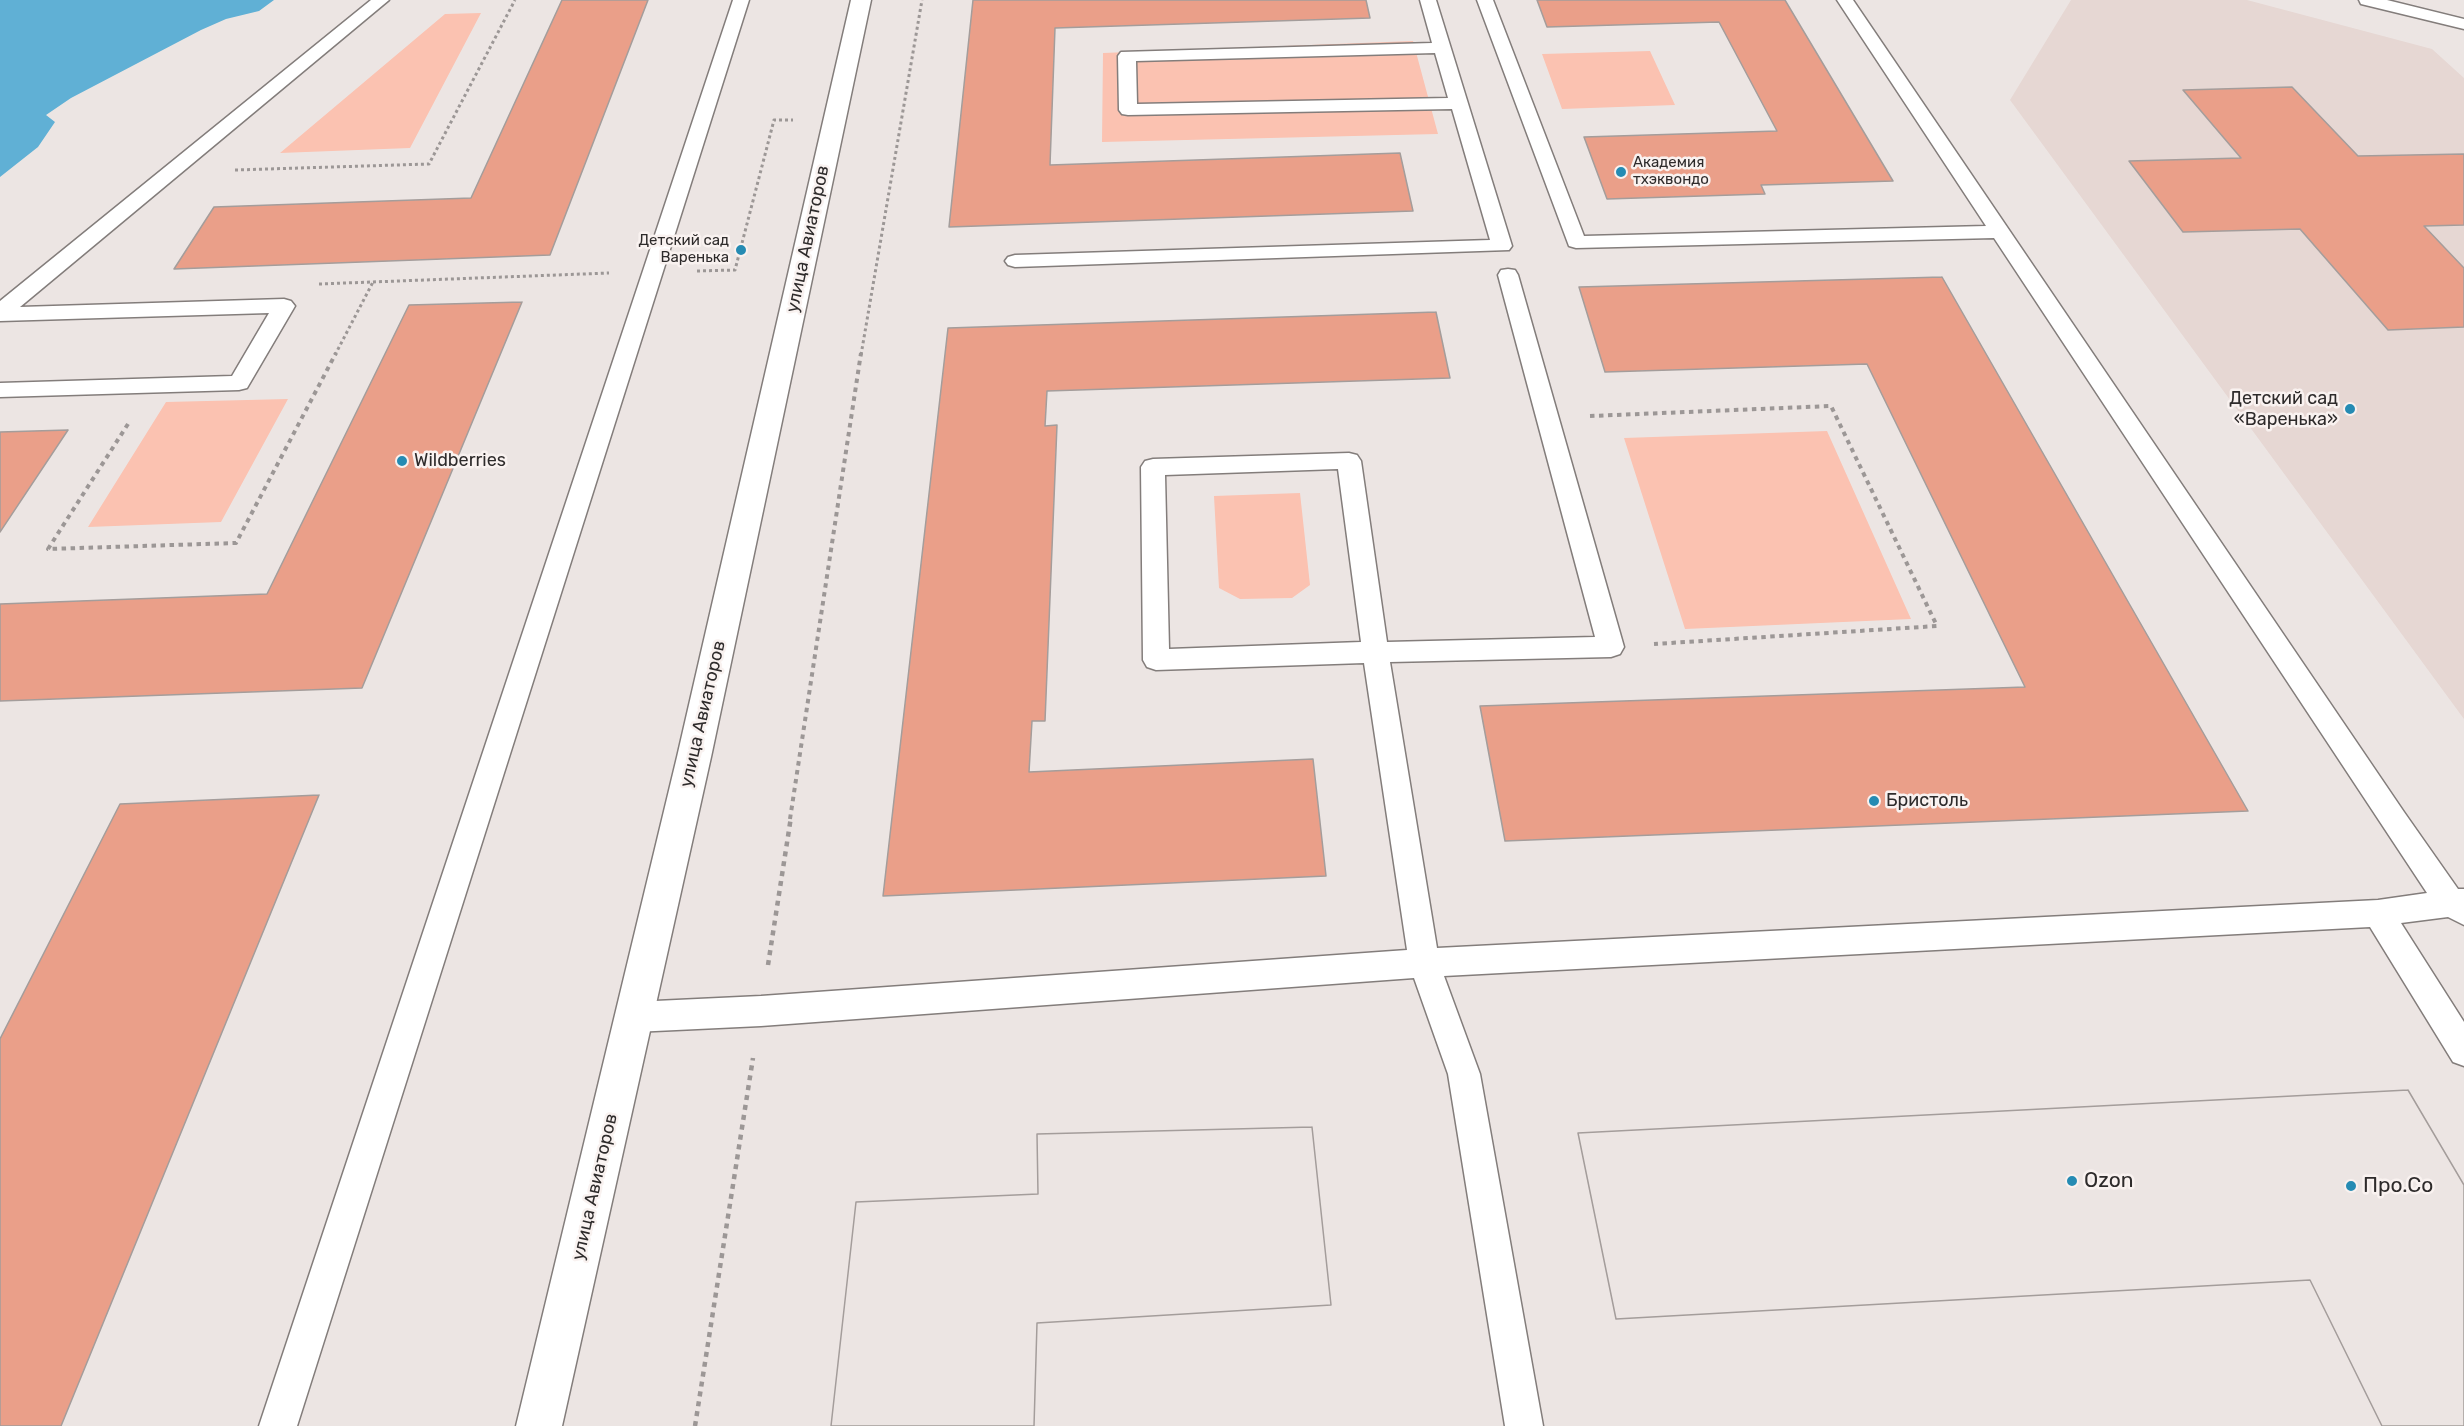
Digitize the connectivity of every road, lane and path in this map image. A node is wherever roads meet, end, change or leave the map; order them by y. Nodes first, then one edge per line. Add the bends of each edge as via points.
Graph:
1 (381, 0) edge
2 (515, 0) edge
3 (741, 0) edge
4 (861, 0) edge
5 (922, 0) edge
6 (1428, 0) edge
7 (1485, 0) edge
8 (1845, 0) edge
9 (2367, 0) edge
10 (2464, 24) edge
11 (1442, 48) junction
12 (1459, 103) junction
13 (794, 120) dead end
14 (172, 172) junction
15 (2002, 232) junction
16 (1015, 261) dead end
17 (653, 272) junction
18 (1508, 275) dead end
19 (373, 282) junction
20 (315, 284) dead end
21 (0, 313) edge
22 (152, 386) junction
23 (0, 390) edge
24 (1549, 418) junction
25 (1611, 647) junction
26 (1375, 651) junction
27 (2460, 905) edge
28 (2378, 913) junction
29 (1424, 963) junction
30 (761, 1011) junction
31 (634, 1017) junction
32 (2464, 1052) edge
33 (278, 1426) edge
34 (539, 1426) edge
35 (695, 1426) edge
36 (1524, 1426) edge

1 - 14 lane
2 - 14 path via 429,164
3 - 17 lane
4 - 31 street, улица Авиаторов
5 - 30 path via 868,310
6 - 11 lane
7 - 15 lane via 1576,242
8 - 15 lane
9 - 10 lane
11 - 12 lane
11 - 12 lane via 1127,56 1128,110
12 - 16 lane via 1502,246
13 - 17 path via 774,120 735,270
14 - 21 lane
15 - 27 lane
17 - 19 path
17 - 33 lane
18 - 24 lane
19 - 20 path
19 - 22 path via 236,543 48,549
21 - 22 lane via 284,306 239,383
22 - 23 lane
24 - 25 lane
24 - 25 path via 1831,406 1937,626
25 - 26 lane
26 - 26 lane via 1349,461 1153,467 1156,660
26 - 29 lane
27 - 28 lane
28 - 29 lane
28 - 32 lane
29 - 30 lane
29 - 36 lane via 1464,1074
30 - 31 lane
30 - 35 path
31 - 34 street, улица Авиаторов

